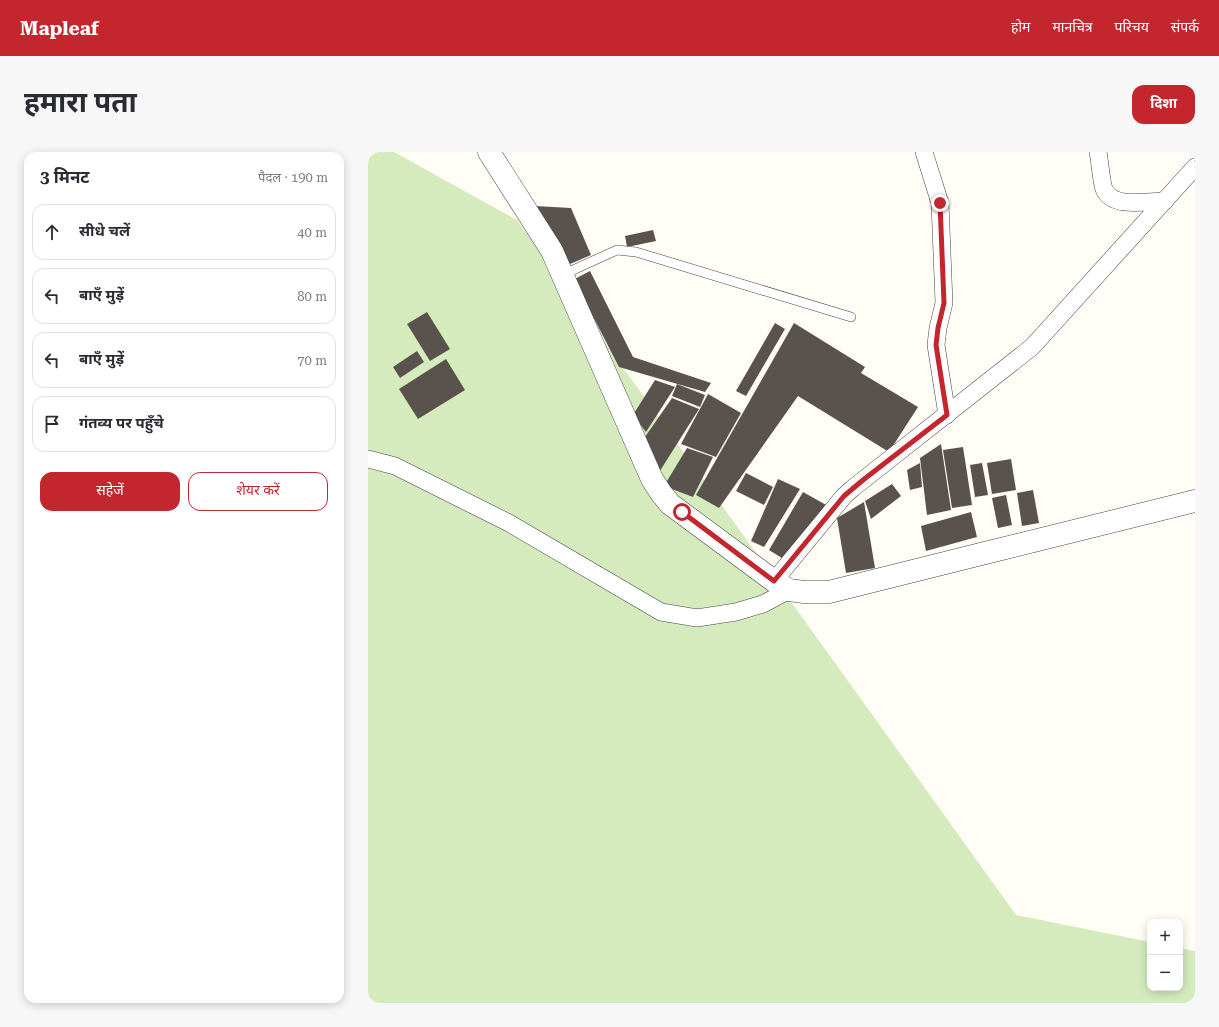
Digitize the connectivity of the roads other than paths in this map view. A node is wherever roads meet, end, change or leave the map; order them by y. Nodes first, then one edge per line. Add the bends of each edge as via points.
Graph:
1 (488, 152) edge
2 (924, 152) edge
3 (1098, 152) edge
4 (1195, 167) edge
5 (1165, 201) junction
6 (562, 275) junction
7 (851, 317) dead end
8 (947, 415) junction
9 (368, 459) edge
10 (1195, 501) edge
11 (781, 585) junction

1 - 6 street via 552,251
2 - 8 street via 940,203 944,303 936,345
3 - 5 street via 1104,189 1110,198 1120,202
4 - 5 street
5 - 8 street via 1032,347
6 - 7 lane via 617,250 636,252
6 - 11 street via 652,479 661,493 670,504
8 - 11 street via 844,496
9 - 11 street via 395,466 509,523 661,612 696,618 736,612 763,604
10 - 11 street via 829,592 804,592

